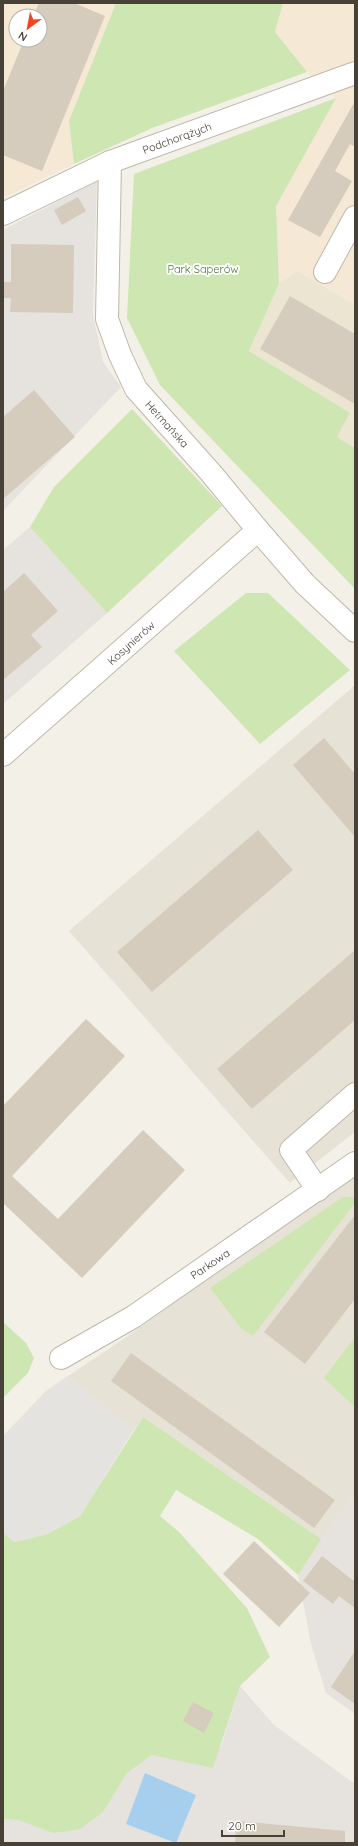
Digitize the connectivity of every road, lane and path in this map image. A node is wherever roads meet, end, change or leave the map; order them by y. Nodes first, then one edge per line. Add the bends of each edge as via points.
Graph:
1 (355, 73) edge
2 (110, 162) junction
3 (3, 214) edge
4 (355, 217) edge
5 (325, 272) dead end
6 (258, 530) junction
7 (355, 631) edge
8 (3, 755) edge
9 (355, 1094) edge
10 (355, 1163) edge
11 (318, 1190) junction
12 (61, 1358) dead end

1 - 2 street, Podchorążych
2 - 3 street, Podchorążych
2 - 6 street, Hetmańska via 107,320 120,355 136,390 212,473
4 - 5 street
6 - 7 street, Hetmańska via 306,584
6 - 8 street, Kosynierów
9 - 11 street via 291,1150
10 - 11 street, Parkowa
11 - 12 street, Parkowa via 133,1317

